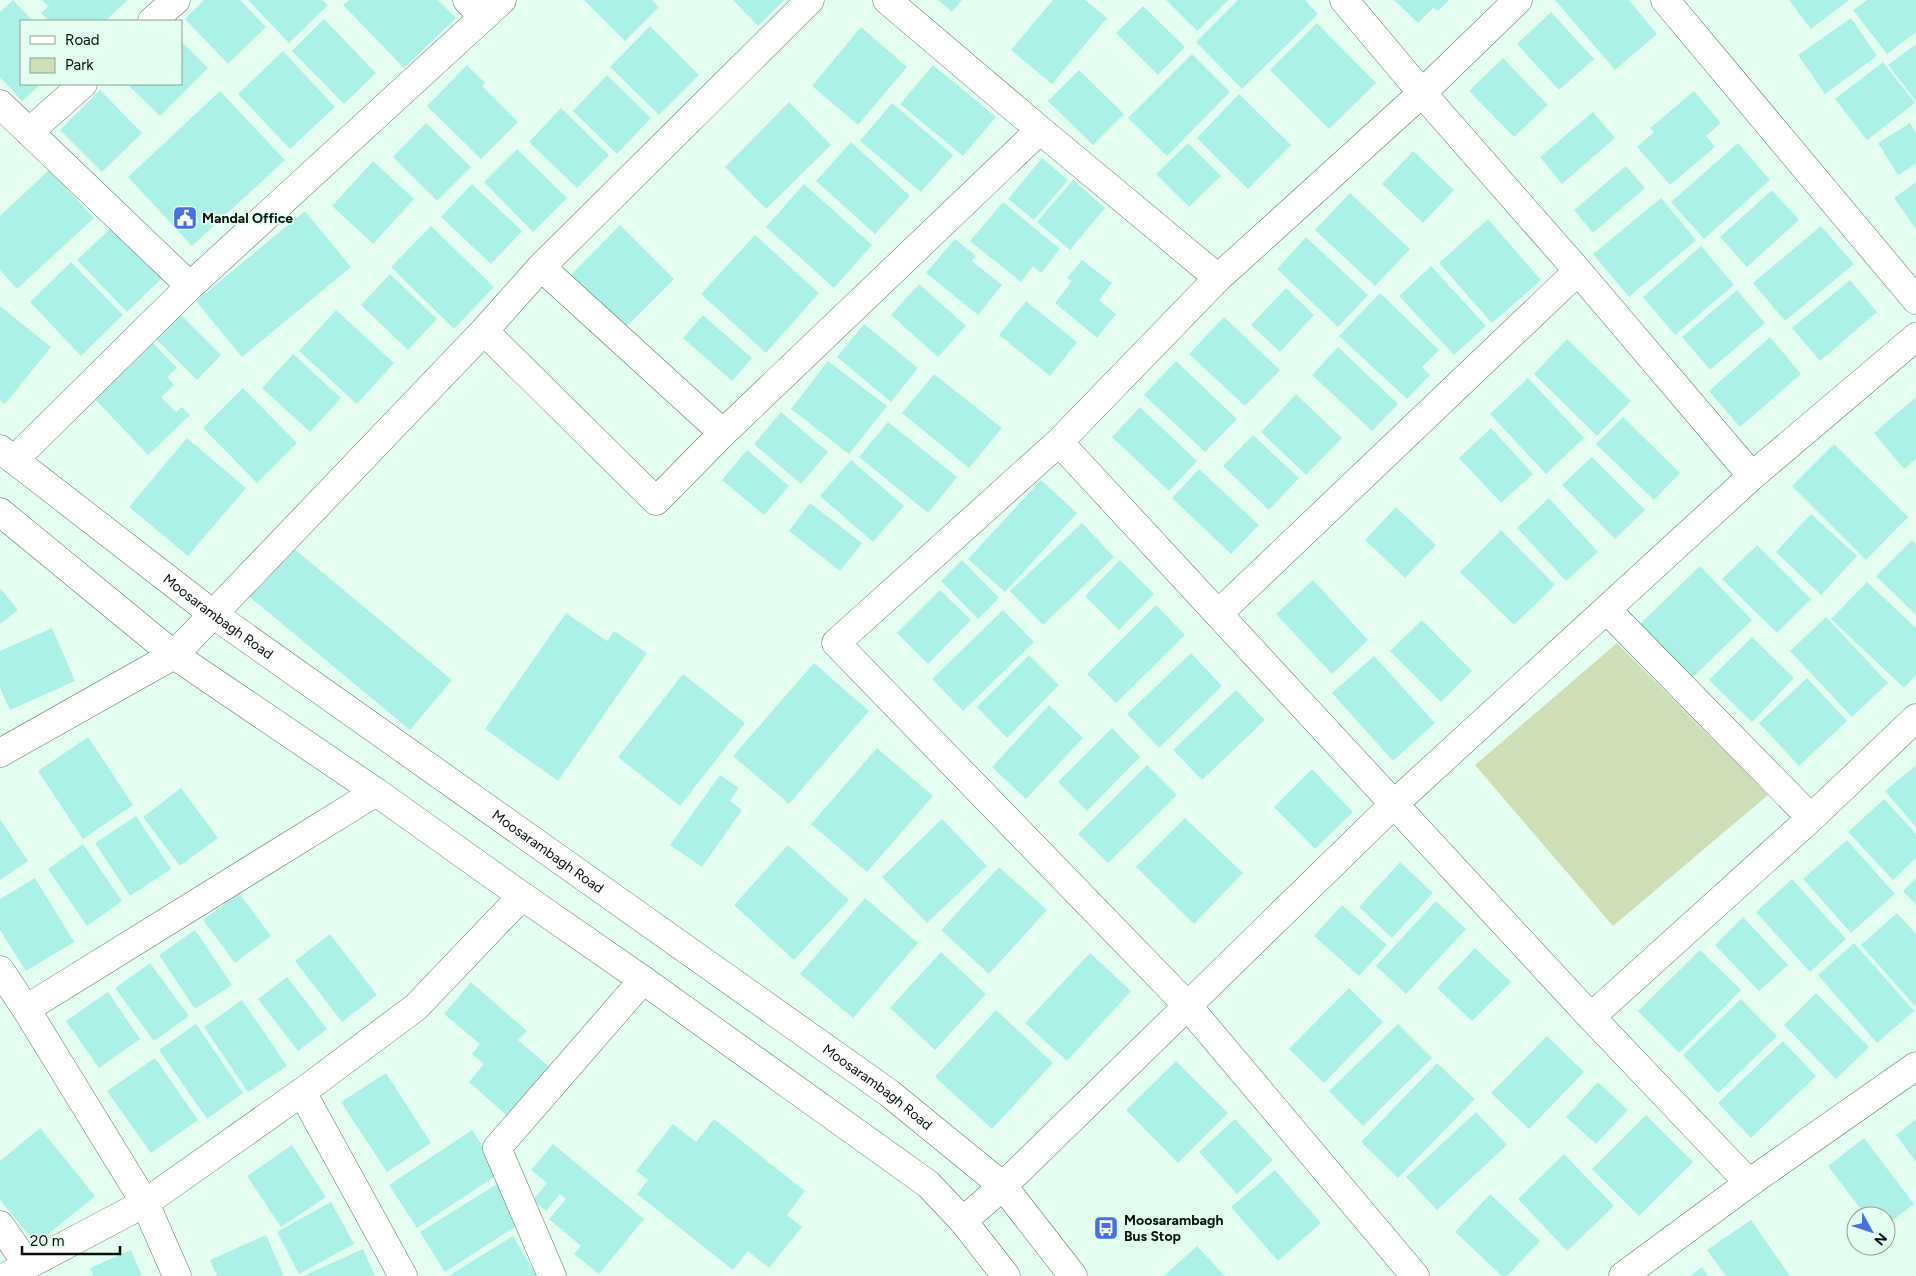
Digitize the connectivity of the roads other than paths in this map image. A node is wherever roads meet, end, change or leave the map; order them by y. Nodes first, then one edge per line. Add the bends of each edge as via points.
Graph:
1 (176, 0) edge
2 (810, 0) edge
3 (887, 0) edge
4 (1344, 0) edge
5 (1518, 0) edge
6 (1666, 0) edge
7 (484, 6) edge
8 (153, 20) edge
9 (82, 85) edge
10 (1422, 93) junction
11 (0, 104) edge
12 (1040, 130) junction
13 (29, 132) junction
14 (542, 268) junction
15 (1578, 271) junction
16 (1218, 278) junction
17 (190, 286) junction
18 (1916, 300) edge
19 (484, 331) junction
20 (1916, 338) edge
21 (723, 433) junction
22 (1059, 442) junction
23 (7, 455) edge
24 (1752, 476) junction
25 (0, 512) edge
26 (1607, 610) junction
27 (1219, 613) junction
28 (213, 614) junction
29 (174, 655) junction
30 (1916, 718) edge
31 (0, 753) edge
32 (376, 792) junction
33 (1394, 804) junction
34 (1811, 818) junction
35 (522, 896) junction
36 (0, 970) edge
37 (644, 980) junction
38 (1187, 1005) junction
39 (26, 1009) junction
40 (1590, 1016) junction
41 (1916, 1066) edge
42 (302, 1092) junction
43 (1749, 1183) junction
44 (1002, 1186) junction
45 (145, 1203) junction
46 (962, 1221) junction
47 (0, 1225) edge
48 (17, 1270) edge
49 (1068, 1274) edge
50 (177, 1276) edge
51 (403, 1276) edge
52 (552, 1276) edge
53 (1006, 1276) edge
54 (1415, 1276) edge
55 (1623, 1276) edge

1 - 8 street
2 - 14 street
3 - 12 street
4 - 10 street
5 - 10 street
6 - 18 street
7 - 17 street
9 - 13 street
10 - 15 street
10 - 16 street
11 - 13 street
12 - 16 street
12 - 21 street
13 - 17 street
14 - 19 street
14 - 21 street
15 - 24 street
15 - 27 street
16 - 22 street
17 - 23 street
19 - 21 street via 656,501
19 - 28 street
20 - 24 street
22 - 27 street
22 - 38 street via 836,642
23 - 28 street, Moosarambagh Road
24 - 26 street
25 - 29 street
26 - 33 street
26 - 34 street
27 - 33 street
28 - 29 street
28 - 44 street, Moosarambagh Road via 888,1093
29 - 31 street
29 - 32 street
30 - 34 street
32 - 35 street
32 - 39 street
33 - 38 street
33 - 40 street
34 - 40 street
35 - 37 street
35 - 42 street via 416,1007
36 - 39 street
37 - 46 street via 928,1184
37 - 52 street via 497,1148
38 - 44 street
38 - 54 street
39 - 45 street
40 - 43 street
41 - 43 street
42 - 45 street
42 - 51 street
43 - 55 street
44 - 46 street
44 - 49 street, Moosarambagh Road
45 - 48 street
45 - 50 street
46 - 53 street
47 - 48 street

